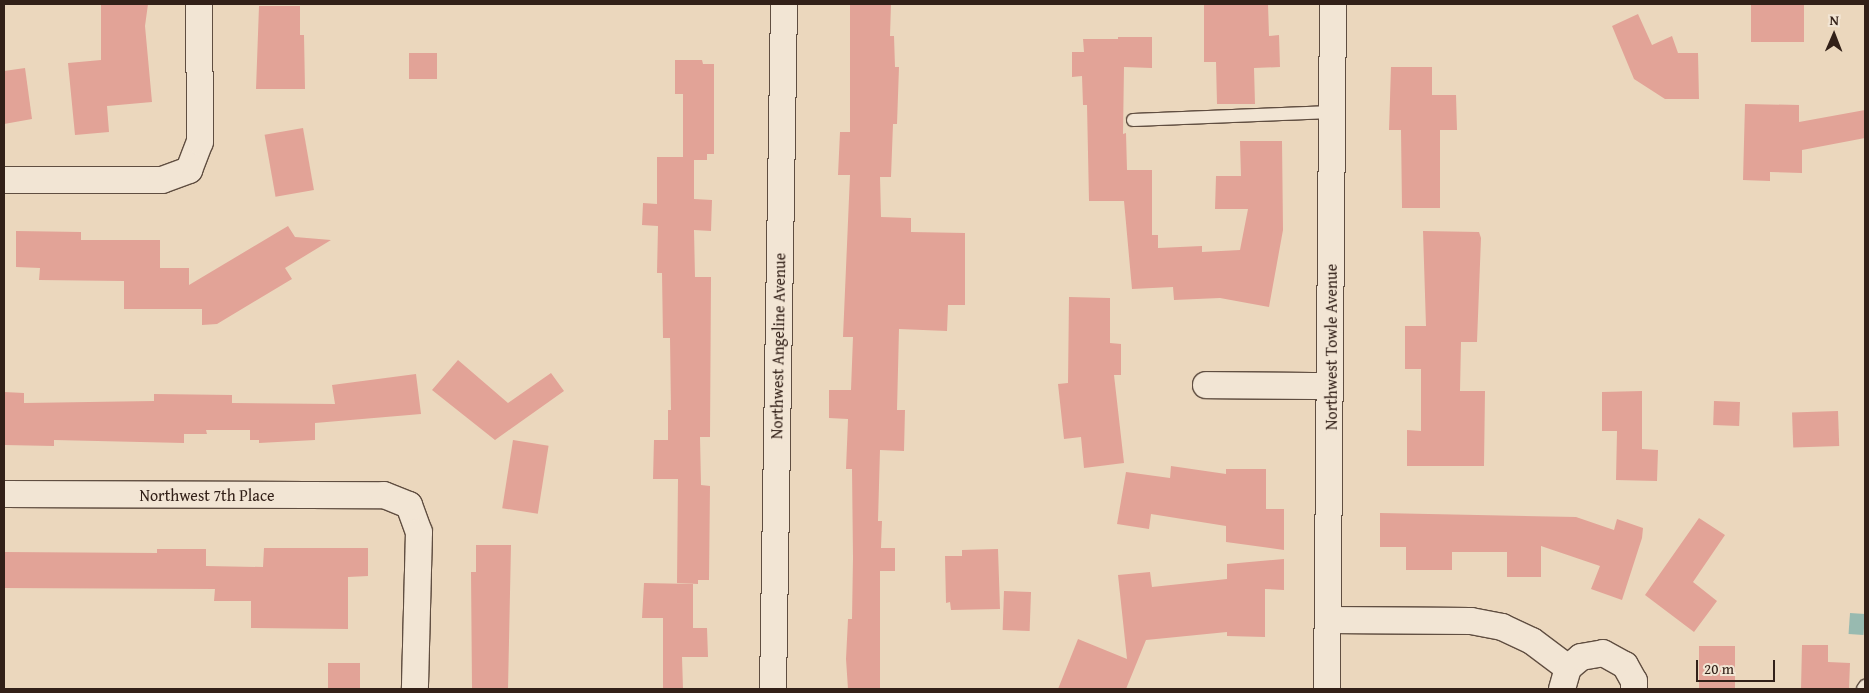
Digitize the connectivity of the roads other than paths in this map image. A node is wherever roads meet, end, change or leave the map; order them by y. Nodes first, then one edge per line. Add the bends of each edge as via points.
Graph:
1 (199, 4) edge
2 (784, 4) edge
3 (1333, 4) edge
4 (1332, 112) junction
5 (1133, 120) dead end
6 (4, 180) edge
7 (1206, 385) dead end
8 (1330, 386) junction
9 (4, 494) edge
10 (1329, 620) junction
11 (1565, 678) edge
12 (1865, 686) edge
13 (415, 689) edge
14 (773, 689) edge
15 (1327, 689) edge
16 (1634, 689) edge
17 (1863, 689) edge

1 - 6 street via 200,142 189,170 162,180
2 - 14 street, Northwest Angeline Avenue
3 - 4 street, Northwest Towle Avenue
4 - 5 lane
4 - 8 street, Northwest Towle Avenue
7 - 8 street
8 - 10 street, Northwest Towle Avenue
9 - 13 street, Northwest 7th Place via 384,495 409,505 419,532
10 - 11 street via 1471,621 1502,628 1532,641
10 - 15 street, Northwest Towle Avenue
11 - 16 street via 1581,657 1603,653 1625,665 1634,681
12 - 17 lane

